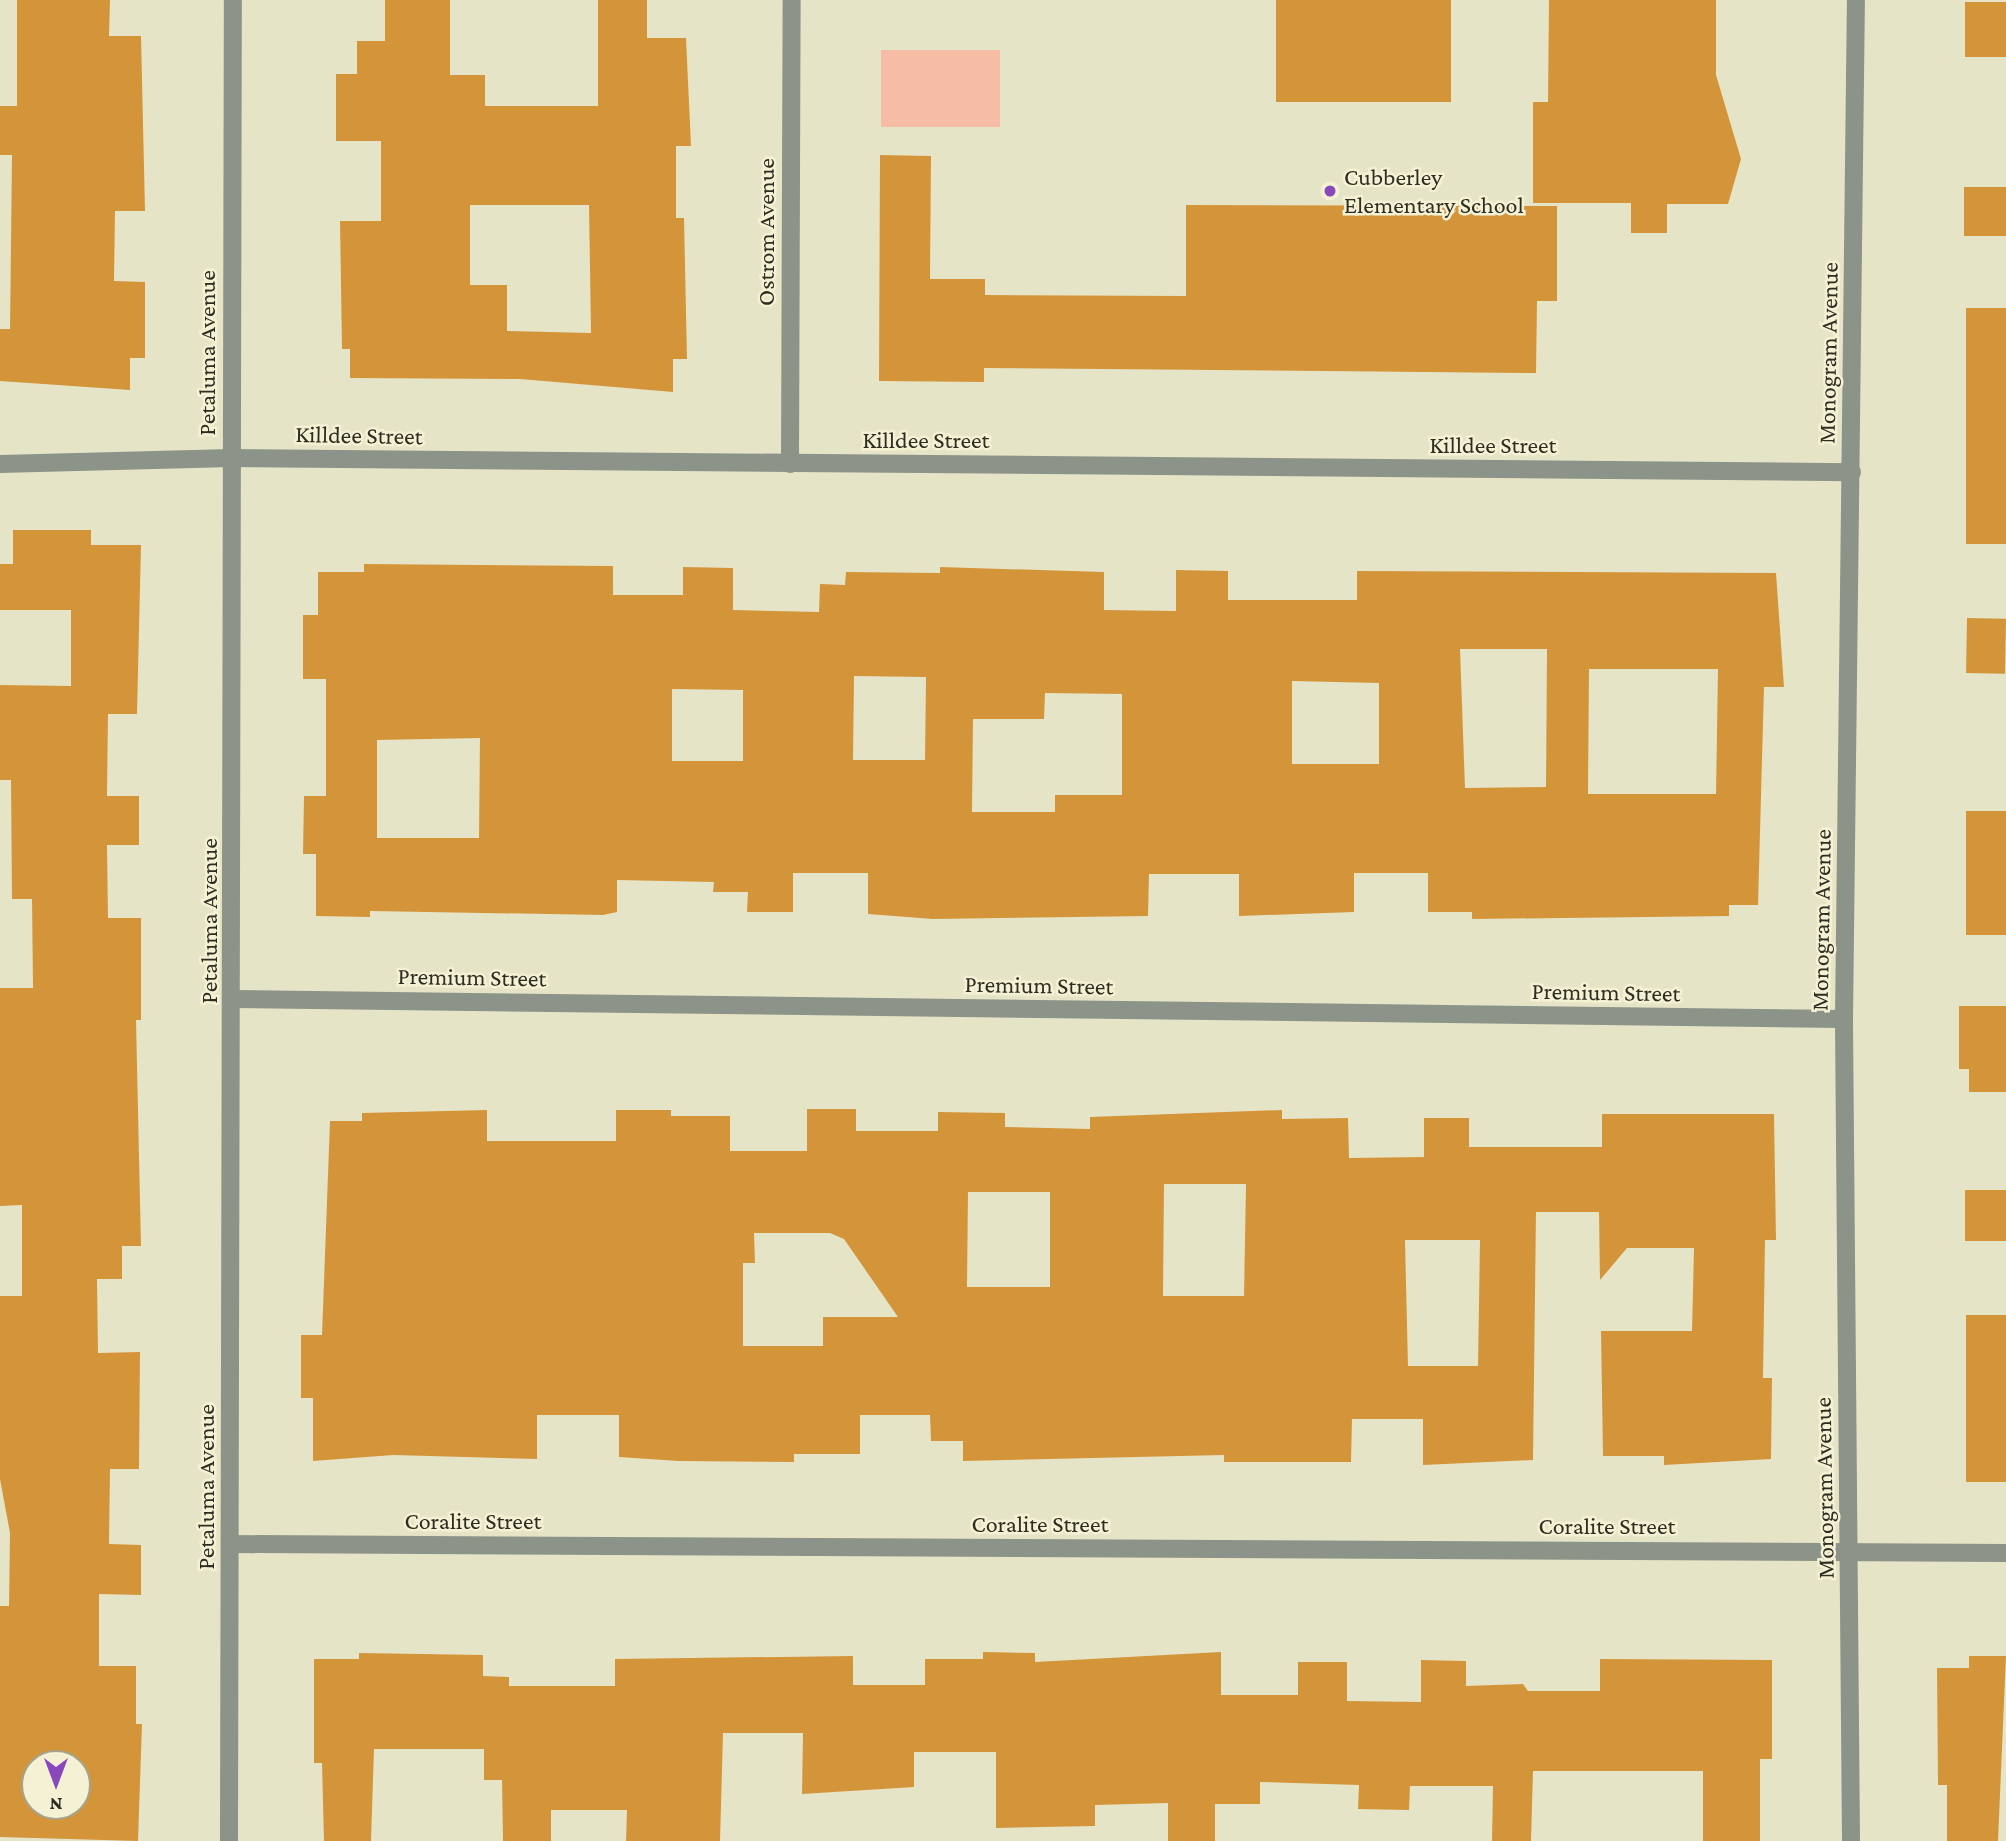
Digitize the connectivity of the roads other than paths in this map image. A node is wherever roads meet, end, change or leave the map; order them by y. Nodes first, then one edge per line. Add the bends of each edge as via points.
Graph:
1 (233, 0) edge
2 (792, 0) edge
3 (1856, 0) edge
4 (232, 458) junction
5 (0, 464) edge
6 (790, 464) junction
7 (1852, 472) junction
8 (234, 999) junction
9 (1844, 1019) junction
10 (230, 1544) junction
11 (1850, 1552) junction
12 (2006, 1553) edge
13 (229, 1841) edge
14 (1851, 1841) edge

1 - 4 street, Petaluma Avenue
2 - 6 street, Ostrom Avenue
3 - 7 street, Monogram Avenue
4 - 5 street, Killdee Street
4 - 6 street, Killdee Street
4 - 8 street, Petaluma Avenue
6 - 7 street, Killdee Street
7 - 9 street, Monogram Avenue
8 - 9 street, Premium Street
8 - 10 street, Petaluma Avenue
9 - 11 street, Monogram Avenue
10 - 11 street, Coralite Street
10 - 13 street, Petaluma Avenue
11 - 12 street, Coralite Street
11 - 14 street, Monogram Avenue

